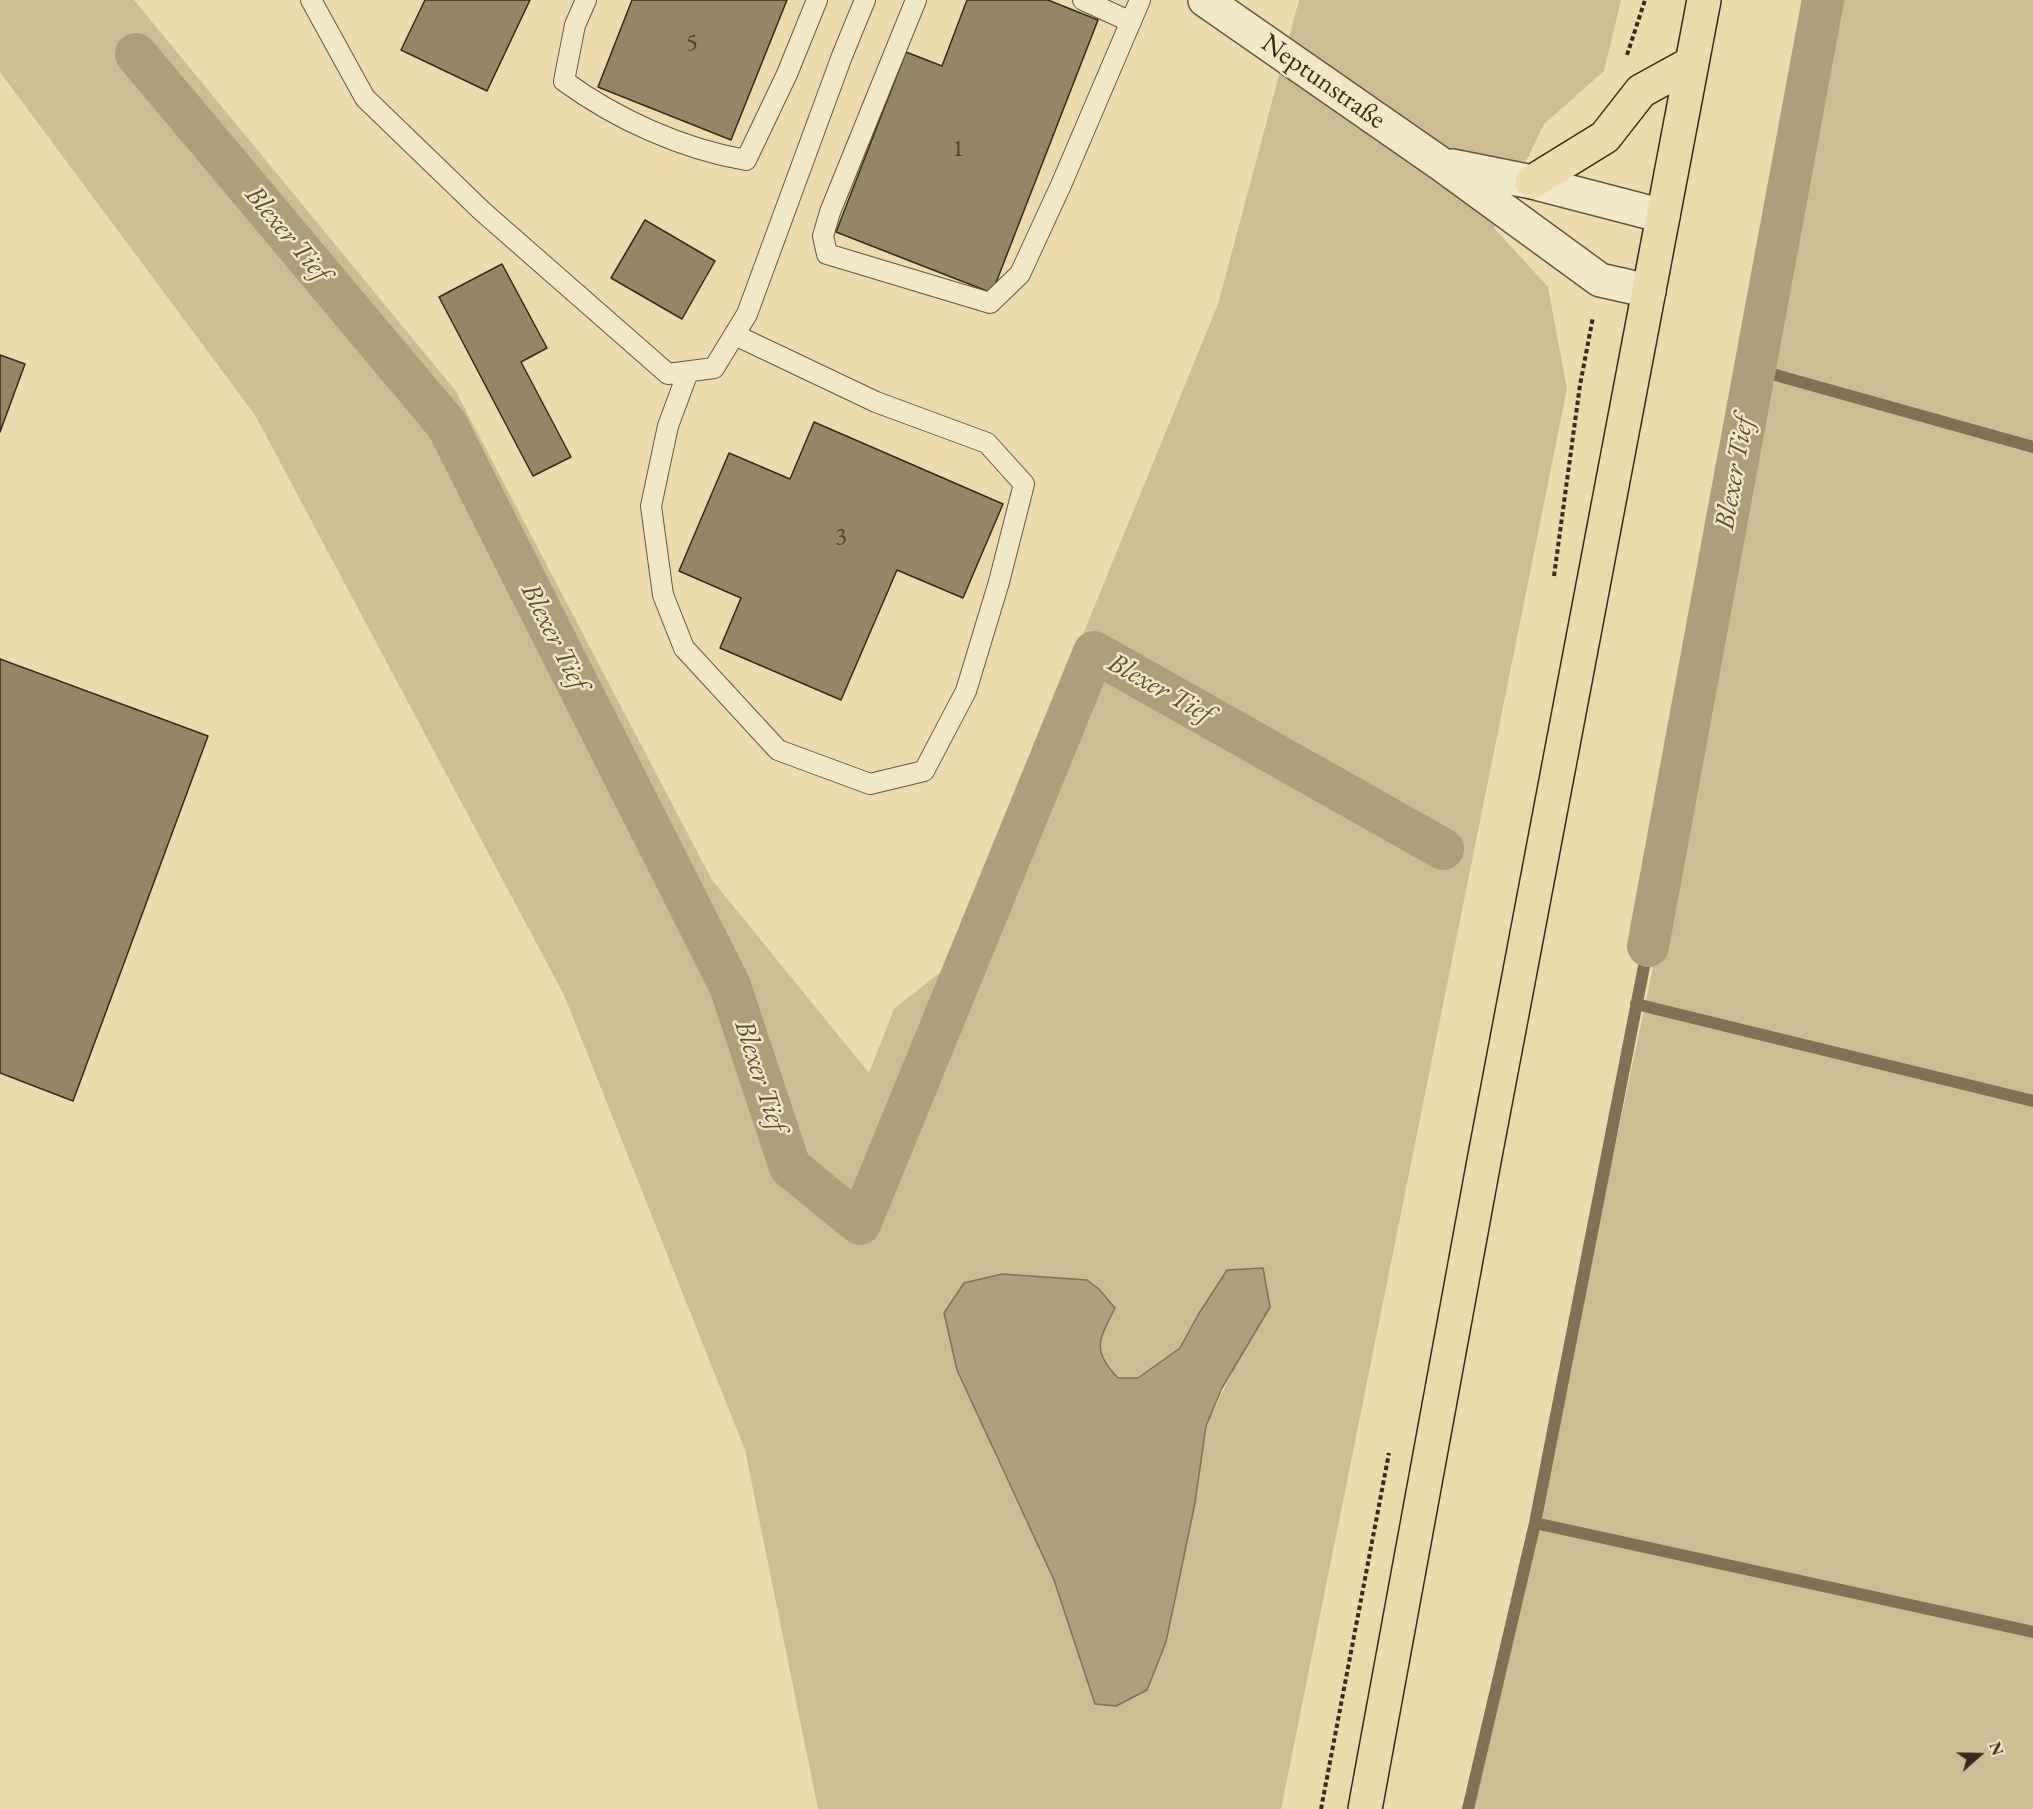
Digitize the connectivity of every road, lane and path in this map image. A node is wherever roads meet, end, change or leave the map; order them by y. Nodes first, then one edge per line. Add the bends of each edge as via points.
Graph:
1 (311, 0) edge
2 (586, 0) edge
3 (817, 0) edge
4 (865, 0) edge
5 (916, 0) edge
6 (1083, 0) edge
7 (1140, 0) edge
8 (1205, 0) edge
9 (1704, 0) edge
10 (1131, 22) junction
11 (1692, 63) junction
12 (1441, 164) junction
13 (1532, 182) junction
14 (1663, 216) junction
15 (1649, 291) junction
16 (735, 336) junction
17 (688, 372) junction
18 (1365, 1809) edge

1 - 17 lane via 365,98 482,211 668,374
2 - 3 lane via 574,25 564,81 594,103 660,133 709,154 746,160 788,74
4 - 16 lane via 747,314
5 - 10 lane via 830,212 823,236 827,254 990,303 1020,273
6 - 10 lane
7 - 10 lane
8 - 12 street, Neptunstraße
9 - 11 main road
11 - 13 main road via 1641,91 1605,137
11 - 14 main road
12 - 13 street, Neptunstraße
12 - 15 street, Neptunstraße via 1600,280
13 - 14 street, Neptunstraße
14 - 15 main road
15 - 18 main road
16 - 17 lane via 714,368
16 - 17 lane via 876,402 987,443 1024,484 966,691 924,771 870,784 778,750 684,648 663,595 651,506 668,426

